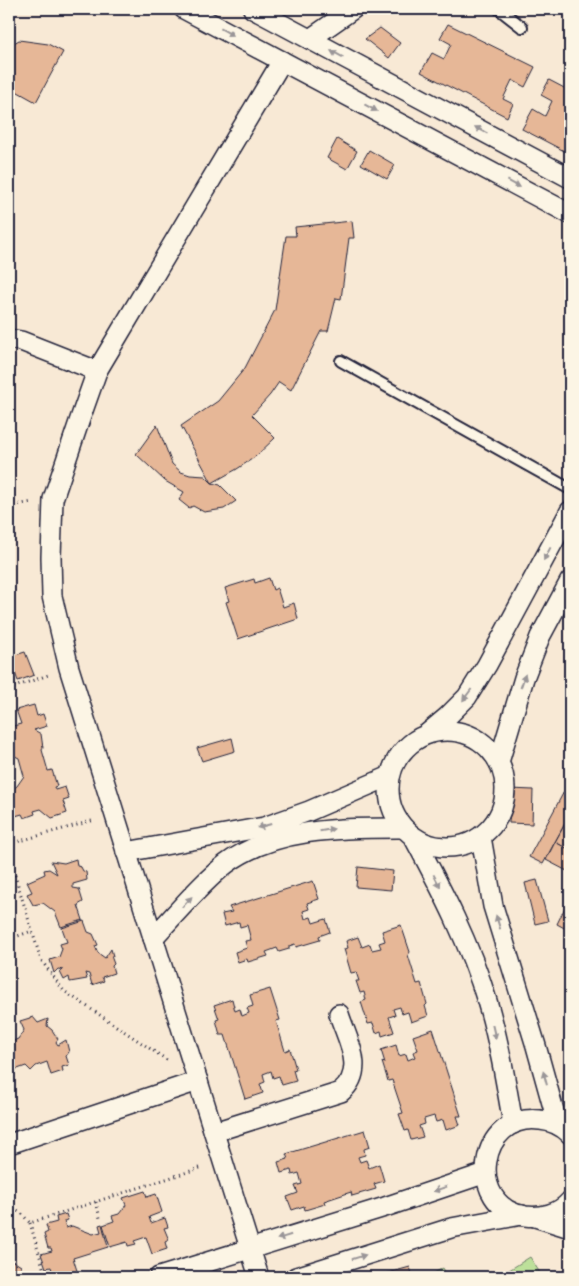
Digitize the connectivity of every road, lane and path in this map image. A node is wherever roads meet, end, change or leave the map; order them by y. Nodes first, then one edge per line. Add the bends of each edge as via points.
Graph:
1 (184, 9) edge
2 (253, 9) edge
3 (353, 9) edge
4 (499, 9) edge
5 (522, 27) dead end
6 (310, 39) junction
7 (282, 61) junction
8 (570, 178) edge
9 (570, 214) edge
10 (9, 339) edge
11 (341, 361) dead end
12 (97, 371) junction
13 (570, 488) edge
14 (570, 511) edge
15 (570, 580) edge
16 (69, 668) junction
17 (9, 689) edge
18 (426, 735) junction
19 (499, 762) junction
20 (390, 776) junction
21 (114, 814) junction
22 (409, 833) junction
23 (481, 837) junction
24 (9, 844) edge
25 (126, 852) junction
26 (9, 856) edge
27 (32, 931) junction
28 (153, 938) junction
29 (9, 939) edge
30 (338, 1014) dead end
31 (198, 1081) junction
32 (513, 1124) junction
33 (564, 1130) edge
34 (214, 1132) junction
35 (9, 1144) edge
36 (223, 1161) junction
37 (486, 1173) junction
38 (570, 1201) edge
39 (96, 1202) junction
40 (9, 1206) edge
41 (528, 1216) junction
42 (100, 1218) dead end
43 (30, 1223) junction
44 (570, 1228) edge
45 (250, 1248) junction
46 (46, 1277) edge
47 (159, 1277) edge
48 (259, 1277) edge
49 (296, 1277) edge

1 -> 7 street
2 - 6 street
3 - 6 street
4 - 5 lane
8 -> 6 street
7 -> 9 street
7 - 12 street
10 - 12 street
11 - 13 lane
12 - 16 street via 53,499 52,596
14 -> 18 street via 467,697
19 -> 15 street via 527,670
16 - 17 path
16 - 21 street
18 - 19 street via 440,731 467,734 480,741
18 - 20 street via 403,751
19 - 23 street via 504,775 504,803 499,816
20 - 22 street via 390,804 395,817
20 -> 25 street via 309,812 264,826
21 - 24 path
21 - 25 street
22 - 23 street via 426,844 440,847 454,847
28 -> 22 street via 227,864 258,846 298,834 340,828
22 -> 32 street via 441,887 471,954 485,994 506,1079
33 -> 23 street via 493,906
25 - 28 street
26 - 27 path
27 - 29 path
27 - 31 path via 41,960 64,991
28 - 31 street
30 - 34 street via 355,1061 354,1076 347,1088
31 - 34 street
31 - 35 street
32 - 33 street via 524,1120 547,1120
32 - 37 street via 495,1139 486,1161
34 - 36 street
36 - 39 path
36 - 45 street
37 - 41 street via 488,1184 501,1204
37 -> 45 street
38 - 41 street via 546,1216
39 - 42 path
39 - 43 path
40 - 43 path
41 - 44 street
49 -> 41 street via 451,1228
43 - 46 path
45 - 47 street
45 - 48 street

